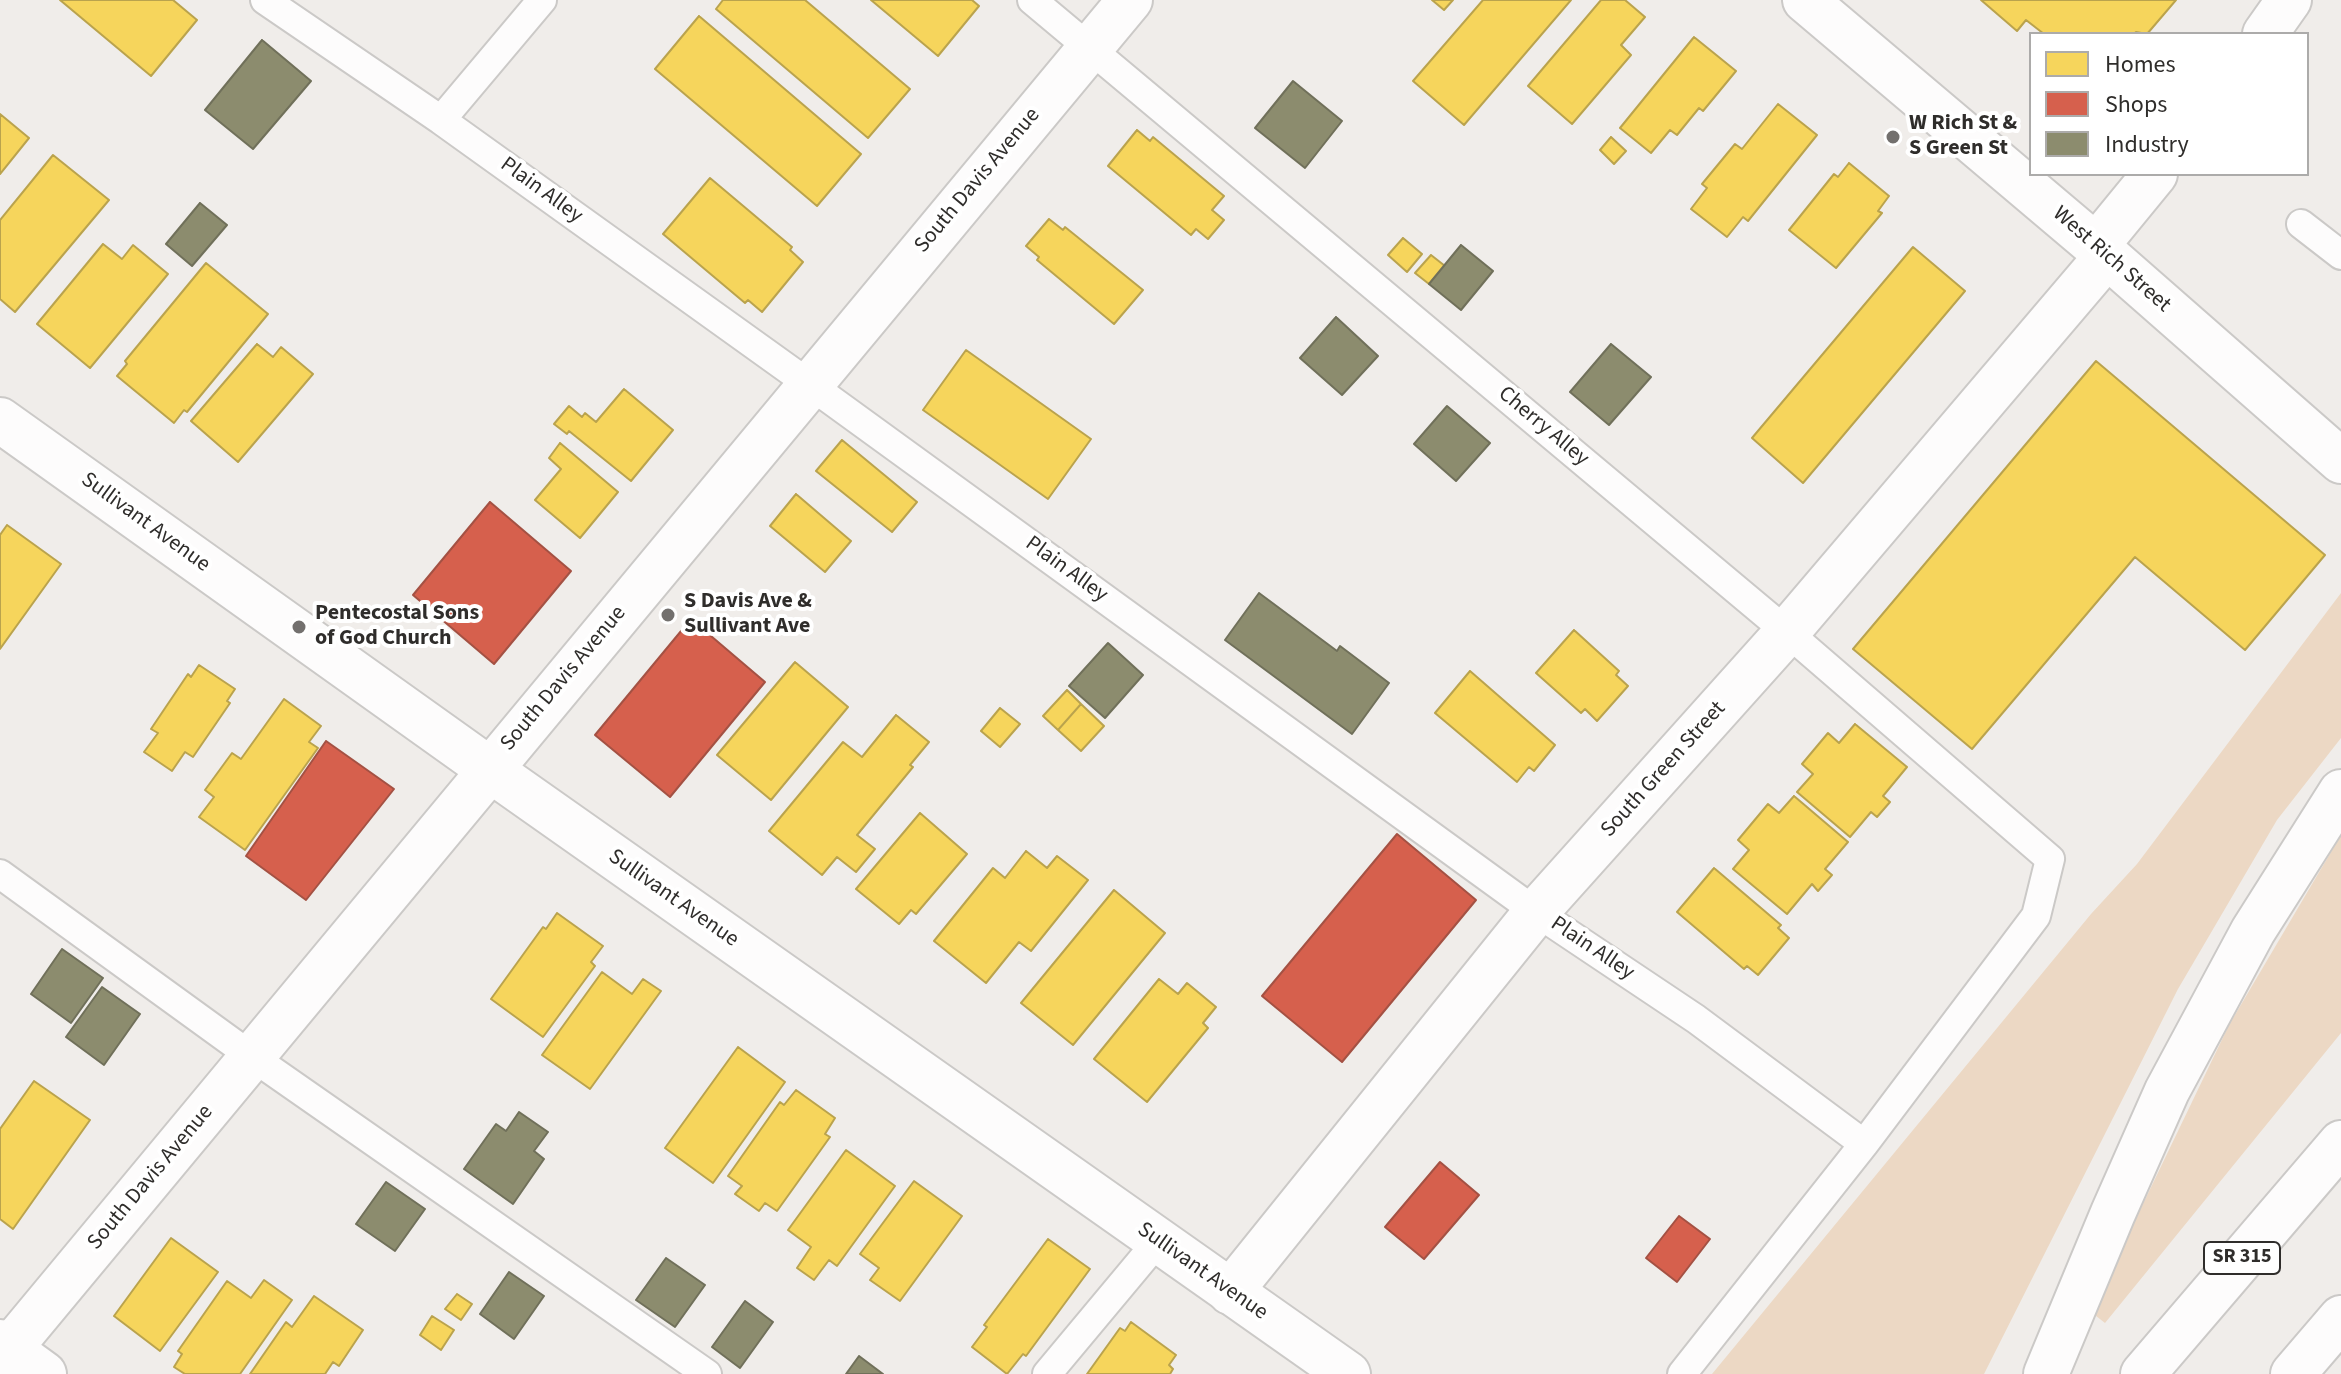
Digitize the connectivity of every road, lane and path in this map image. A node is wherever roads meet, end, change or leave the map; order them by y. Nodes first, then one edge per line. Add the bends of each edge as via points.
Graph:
1 (265, 0) edge
2 (542, 0) edge
3 (1032, 0) edge
4 (1130, 0) edge
5 (1805, 0) edge
6 (2289, 0) edge
7 (2266, 32) edge
8 (1090, 48) junction
9 (441, 120) junction
10 (2154, 176) edge
11 (2301, 224) dead end
12 (2102, 251) junction
13 (2341, 255) edge
14 (809, 384) junction
15 (0, 420) edge
16 (2341, 461) edge
17 (1787, 632) junction
18 (489, 769) junction
19 (2341, 792) edge
20 (0, 874) edge
21 (1536, 912) junction
22 (251, 1056) junction
23 (2341, 1143) edge
24 (1864, 1144) junction
25 (1158, 1241) junction
26 (1230, 1292) junction
27 (2341, 1318) edge
28 (3, 1350) edge
29 (44, 1374) edge
30 (707, 1374) edge
31 (1047, 1374) edge
32 (1348, 1374) edge
33 (1682, 1374) edge
34 (2046, 1374) edge
35 (2143, 1374) edge
36 (2293, 1374) edge

1 - 9 lane, Plain Alley
2 - 9 lane
3 - 8 lane, Cherry Alley
4 - 8 main road, South Davis Avenue
5 - 12 main road, West Rich Street
6 - 7 main road
8 - 14 main road, South Davis Avenue
8 - 17 lane, Cherry Alley
9 - 14 lane, Plain Alley
10 - 12 main road, South Green Street
11 - 13 lane
12 - 16 main road, West Rich Street
12 - 17 main road, South Green Street
14 - 18 main road, South Davis Avenue
14 - 21 lane, Plain Alley
15 - 18 main road, Sullivant Avenue
17 - 21 main road, South Green Street
17 - 24 lane, Cherry Alley via 2050,859 2036,916
18 - 22 main road, South Davis Avenue
18 - 25 main road, Sullivant Avenue
19 - 34 main road via 2253,931 2167,1091
20 - 22 lane
21 - 24 lane, Plain Alley via 1696,1019
21 - 26 main road, South Green Street
22 - 28 main road, South Davis Avenue
22 - 30 lane
23 - 35 main road, SR 315
24 - 33 lane
25 - 26 main road, Sullivant Avenue
25 - 31 lane
26 - 32 main road, Sullivant Avenue
27 - 36 main road
28 - 29 main road

